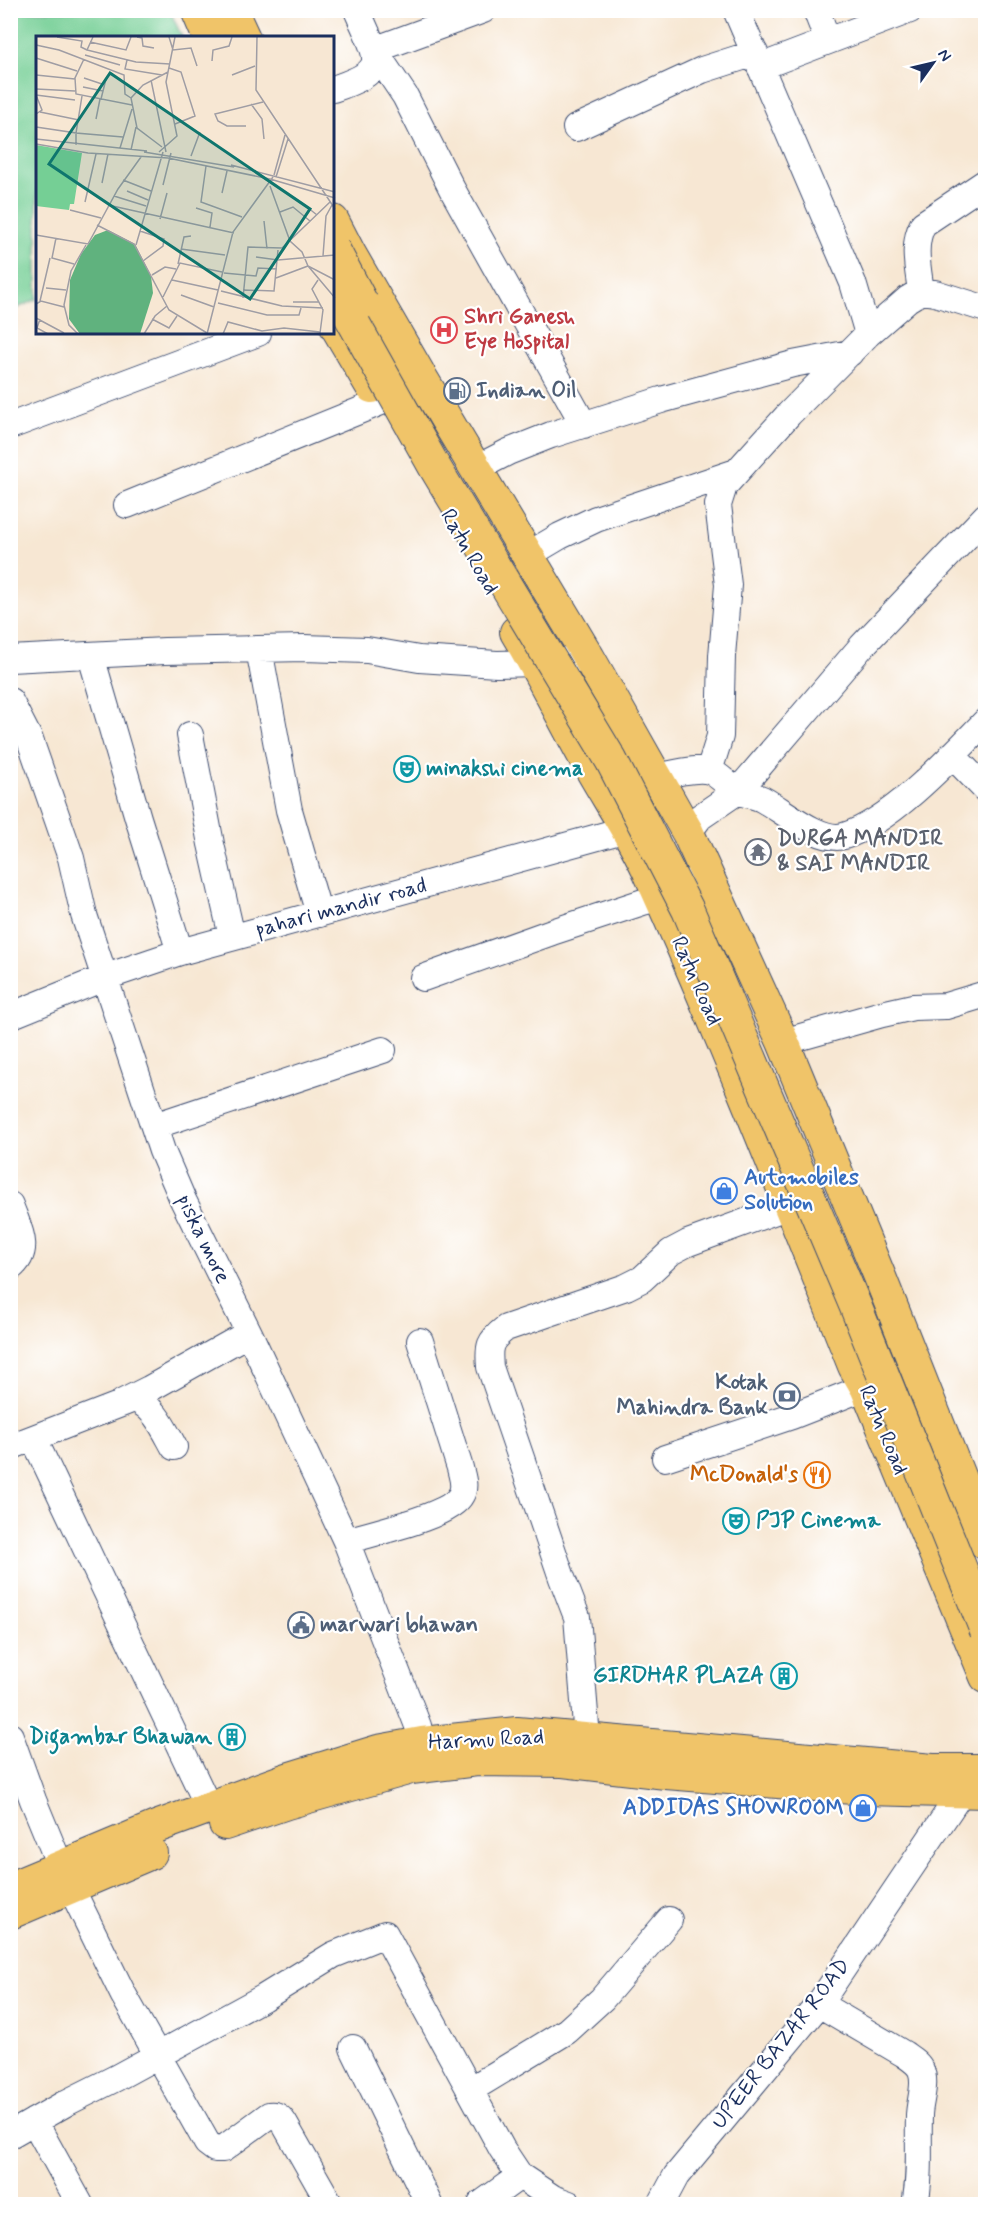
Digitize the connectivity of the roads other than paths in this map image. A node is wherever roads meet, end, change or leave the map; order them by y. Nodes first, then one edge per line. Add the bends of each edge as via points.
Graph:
1 (181, 10) edge
2 (197, 10) edge
3 (217, 10) edge
4 (231, 10) edge
5 (357, 10) edge
6 (483, 10) edge
7 (736, 10) edge
8 (816, 10) edge
9 (910, 10) edge
10 (884, 15) edge
11 (191, 36) edge
12 (208, 36) edge
13 (228, 36) edge
14 (243, 36) edge
15 (828, 41) junction
16 (374, 50) junction
17 (758, 60) junction
18 (334, 89) edge
19 (576, 128) dead end
20 (986, 182) edge
21 (334, 223) edge
22 (334, 250) edge
23 (334, 288) edge
24 (921, 291) junction
25 (986, 309) edge
26 (334, 323) edge
27 (255, 334) edge
28 (868, 334) junction
29 (849, 353) junction
30 (381, 402) junction
31 (584, 425) junction
32 (10, 426) edge
33 (477, 468) junction
34 (736, 472) junction
35 (127, 505) dead end
36 (986, 516) edge
37 (528, 555) junction
38 (258, 650) junction
39 (91, 656) junction
40 (589, 658) junction
41 (10, 659) edge
42 (535, 663) junction
43 (10, 701) edge
44 (986, 721) edge
45 (190, 735) dead end
46 (952, 755) junction
47 (709, 771) junction
48 (656, 778) junction
49 (986, 790) edge
50 (738, 791) junction
51 (681, 820) junction
52 (627, 830) junction
53 (706, 874) junction
54 (659, 898) junction
55 (319, 914) junction
56 (232, 937) junction
57 (180, 951) junction
58 (106, 977) junction
59 (423, 978) dead end
60 (986, 994) edge
61 (10, 1016) edge
62 (783, 1042) junction
63 (383, 1050) dead end
64 (154, 1126) junction
65 (10, 1205) edge
66 (789, 1206) junction
67 (10, 1268) edge
68 (249, 1333) junction
69 (420, 1341) dead end
70 (866, 1387) junction
71 (123, 1402) junction
72 (22, 1443) edge
73 (174, 1447) dead end
74 (665, 1458) dead end
75 (346, 1541) junction
76 (986, 1544) edge
77 (986, 1583) edge
78 (986, 1631) edge
79 (986, 1677) edge
80 (10, 1736) edge
81 (587, 1738) junction
82 (424, 1754) junction
83 (986, 1770) edge
84 (973, 1792) edge
85 (209, 1808) junction
86 (66, 1878) junction
87 (10, 1888) edge
88 (10, 1913) edge
89 (669, 1920) dead end
90 (819, 2004) junction
91 (353, 2048) dead end
92 (159, 2055) junction
93 (470, 2090) junction
94 (34, 2121) junction
95 (10, 2135) edge
96 (520, 2176) junction
97 (80, 2205) edge
98 (330, 2205) edge
99 (429, 2205) edge
100 (481, 2205) edge
101 (569, 2205) edge
102 (661, 2205) edge
103 (915, 2205) edge

1 - 11 main road
2 - 12 main road
3 - 13 main road
4 - 14 main road
5 - 16 street
6 - 16 street
7 - 17 street
8 - 15 street
9 - 10 street
10 - 15 street
15 - 17 street
16 - 18 street via 376,63 371,72
16 - 31 street via 405,96 452,189
17 - 19 street via 702,70
17 - 28 street via 853,283
20 - 24 street via 923,224 916,249
21 - 33 main road
22 - 77 main road, bridge via 449,458 627,752 704,902
23 - 78 main road, bridge via 434,466 611,760 688,910 855,1305
24 - 25 street
24 - 28 street
26 - 30 main road, Ratu Road
27 - 32 street
28 - 29 street
29 - 31 street via 720,383
29 - 34 street
30 - 35 street
30 - 42 main road, Ratu Road
31 - 33 street via 540,439
33 - 37 main road
34 - 37 street via 596,519
34 - 47 street via 724,486 718,505 728,585 720,736
36 - 50 street via 862,646
37 - 40 main road
38 - 39 street
38 - 42 street via 367,650 419,659
38 - 55 street via 289,810
39 - 41 street
39 - 57 street
40 - 42 street
40 - 48 main road
42 - 52 main road, Ratu Road
43 - 58 street, piska more via 30,740 53,805
44 - 46 street
45 - 56 street
46 - 49 street
46 - 50 street via 891,810 842,837 824,835 760,798
47 - 48 street via 673,772
47 - 50 street
48 - 51 main road
50 - 51 street via 700,817
51 - 52 street, pahari mandir road
51 - 53 main road
52 - 54 main road, Ratu Road
52 - 55 street, pahari mandir road
53 - 54 street
53 - 62 main road
54 - 59 street
54 - 66 main road, Ratu Road via 739,1078
55 - 56 street, pahari mandir road
56 - 57 street, pahari mandir road
57 - 58 street, pahari mandir road
58 - 61 street, pahari mandir road
58 - 64 street, piska more
60 - 62 street via 946,1006 882,1014
62 - 76 main road
63 - 64 street
64 - 68 street, piska more via 183,1200
65 - 67 street via 23,1251
66 - 70 main road, Ratu Road
66 - 81 street via 688,1243 626,1287 506,1328 488,1350 490,1367 577,1617
68 - 71 street
68 - 75 street, piska more
69 - 75 street via 464,1487 460,1497 444,1510
70 - 74 street
70 - 79 main road, Ratu Road
71 - 72 street
71 - 73 street via 143,1402
72 - 85 street
75 - 82 street, piska more via 418,1726
80 - 86 street
81 - 82 main road, Harmu Road via 517,1733
81 - 83 main road, Harmu Road via 933,1770
82 - 84 main road, Harmu Road via 477,1760 563,1761 865,1789
82 - 85 main road, Harmu Road via 378,1751
82 - 86 main road, Harmu Road via 411,1768 232,1821
84 - 90 street, UPEER BAZAR ROAD
85 - 86 main road, Harmu Road
86 - 87 main road, Harmu Road
86 - 88 main road, Harmu Road
86 - 92 street via 123,1994
89 - 93 street via 602,2000 567,2031
90 - 102 street, UPEER BAZAR ROAD via 676,2176
90 - 103 street via 904,2054 921,2070
91 - 99 street
92 - 93 street via 333,1955 385,1934
92 - 94 street
92 - 98 street via 207,2144 223,2149 275,2114 284,2123
93 - 96 street
94 - 95 street
94 - 97 street
96 - 100 street
96 - 101 street

